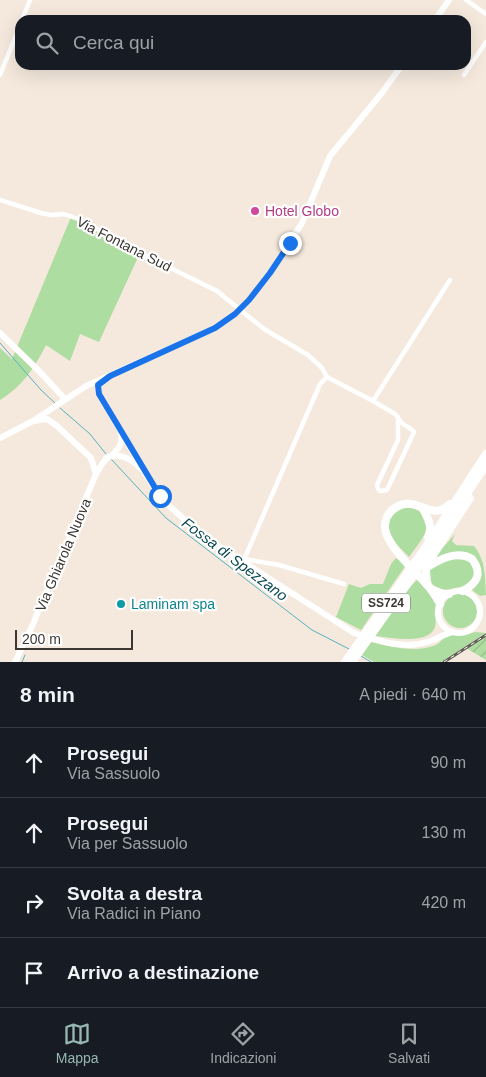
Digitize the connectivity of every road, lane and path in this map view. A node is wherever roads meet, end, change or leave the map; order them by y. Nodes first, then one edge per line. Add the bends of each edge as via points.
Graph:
1 (30, 0) edge
2 (449, 0) edge
3 (466, 0) edge
4 (486, 14) edge
5 (24, 15) edge
6 (438, 15) edge
7 (15, 38) edge
8 (486, 42) edge
9 (471, 64) edge
10 (398, 70) edge
11 (467, 70) edge
12 (0, 75) edge
13 (464, 75) dead end
14 (0, 200) edge
15 (450, 280) dead end
16 (240, 310) junction
17 (0, 333) edge
18 (110, 376) junction
19 (327, 377) junction
20 (81, 390) junction
21 (99, 394) junction
22 (373, 401) junction
23 (56, 405) junction
24 (398, 417) junction
25 (33, 421) junction
26 (57, 426) junction
27 (121, 432) junction
28 (0, 438) edge
29 (486, 454) edge
30 (91, 458) junction
31 (109, 458) junction
32 (486, 466) edge
33 (145, 473) junction
34 (96, 474) junction
35 (461, 492) junction
36 (423, 509) junction
37 (428, 545) junction
38 (243, 560) junction
39 (344, 584) dead end
40 (406, 586) junction
41 (429, 588) junction
42 (463, 592) junction
43 (449, 594) junction
44 (476, 599) junction
45 (486, 601) edge
46 (440, 604) junction
47 (486, 609) edge
48 (480, 614) junction
49 (440, 620) junction
50 (453, 632) junction
51 (430, 642) junction
52 (15, 662) edge
53 (345, 662) edge
54 (352, 662) edge

1 - 5 street
2 - 6 street
3 - 4 street
7 - 12 street
8 - 9 street
10 - 16 street via 330,156 302,223 270,273
11 - 13 street
14 - 16 street, Via Fontana Sud via 41,213 64,214 81,220 217,291
15 - 22 street
16 - 18 street via 215,328
16 - 19 street, Via Fontana Sud via 264,329 308,355
17 - 23 street via 39,371
18 - 20 street
18 - 21 street via 98,385
19 - 22 street
19 - 38 street via 320,384
20 - 21 street
20 - 23 street
21 - 27 street
22 - 24 street
23 - 25 street
23 - 26 street via 52,416
24 - 24 street via 398,440 378,485 380,491 387,490 414,434
25 - 26 street via 46,418
25 - 28 street
26 - 30 street
27 - 31 street via 121,444
27 - 33 street
29 - 35 highway, SS724
30 - 31 street via 97,461
30 - 34 street
31 - 33 street via 129,458
31 - 34 street, Via Ghiarola Nuova
32 - 37 highway, SS724
32 - 41 highway via 464,510 428,563
33 - 38 street via 174,511 217,545
34 - 52 street, Via Ghiarola Nuova
35 - 36 highway via 445,509
35 - 37 highway, SS724
36 - 37 highway via 430,529
36 - 41 highway via 410,504 398,506 388,515 384,529 389,542
37 - 40 highway, SS724
37 - 53 highway, SS724
38 - 39 street via 295,569
38 - 51 street via 354,633 406,645
40 - 42 highway via 424,569 445,558 462,555 476,564 478,576 476,582
40 - 54 highway, SS724
41 - 43 highway
41 - 46 highway
42 - 43 street
42 - 44 street
43 - 46 street
44 - 45 street
44 - 48 street
46 - 49 street
47 - 48 street
48 - 50 street via 469,630
49 - 50 street
49 - 51 street via 438,631
50 - 51 street

